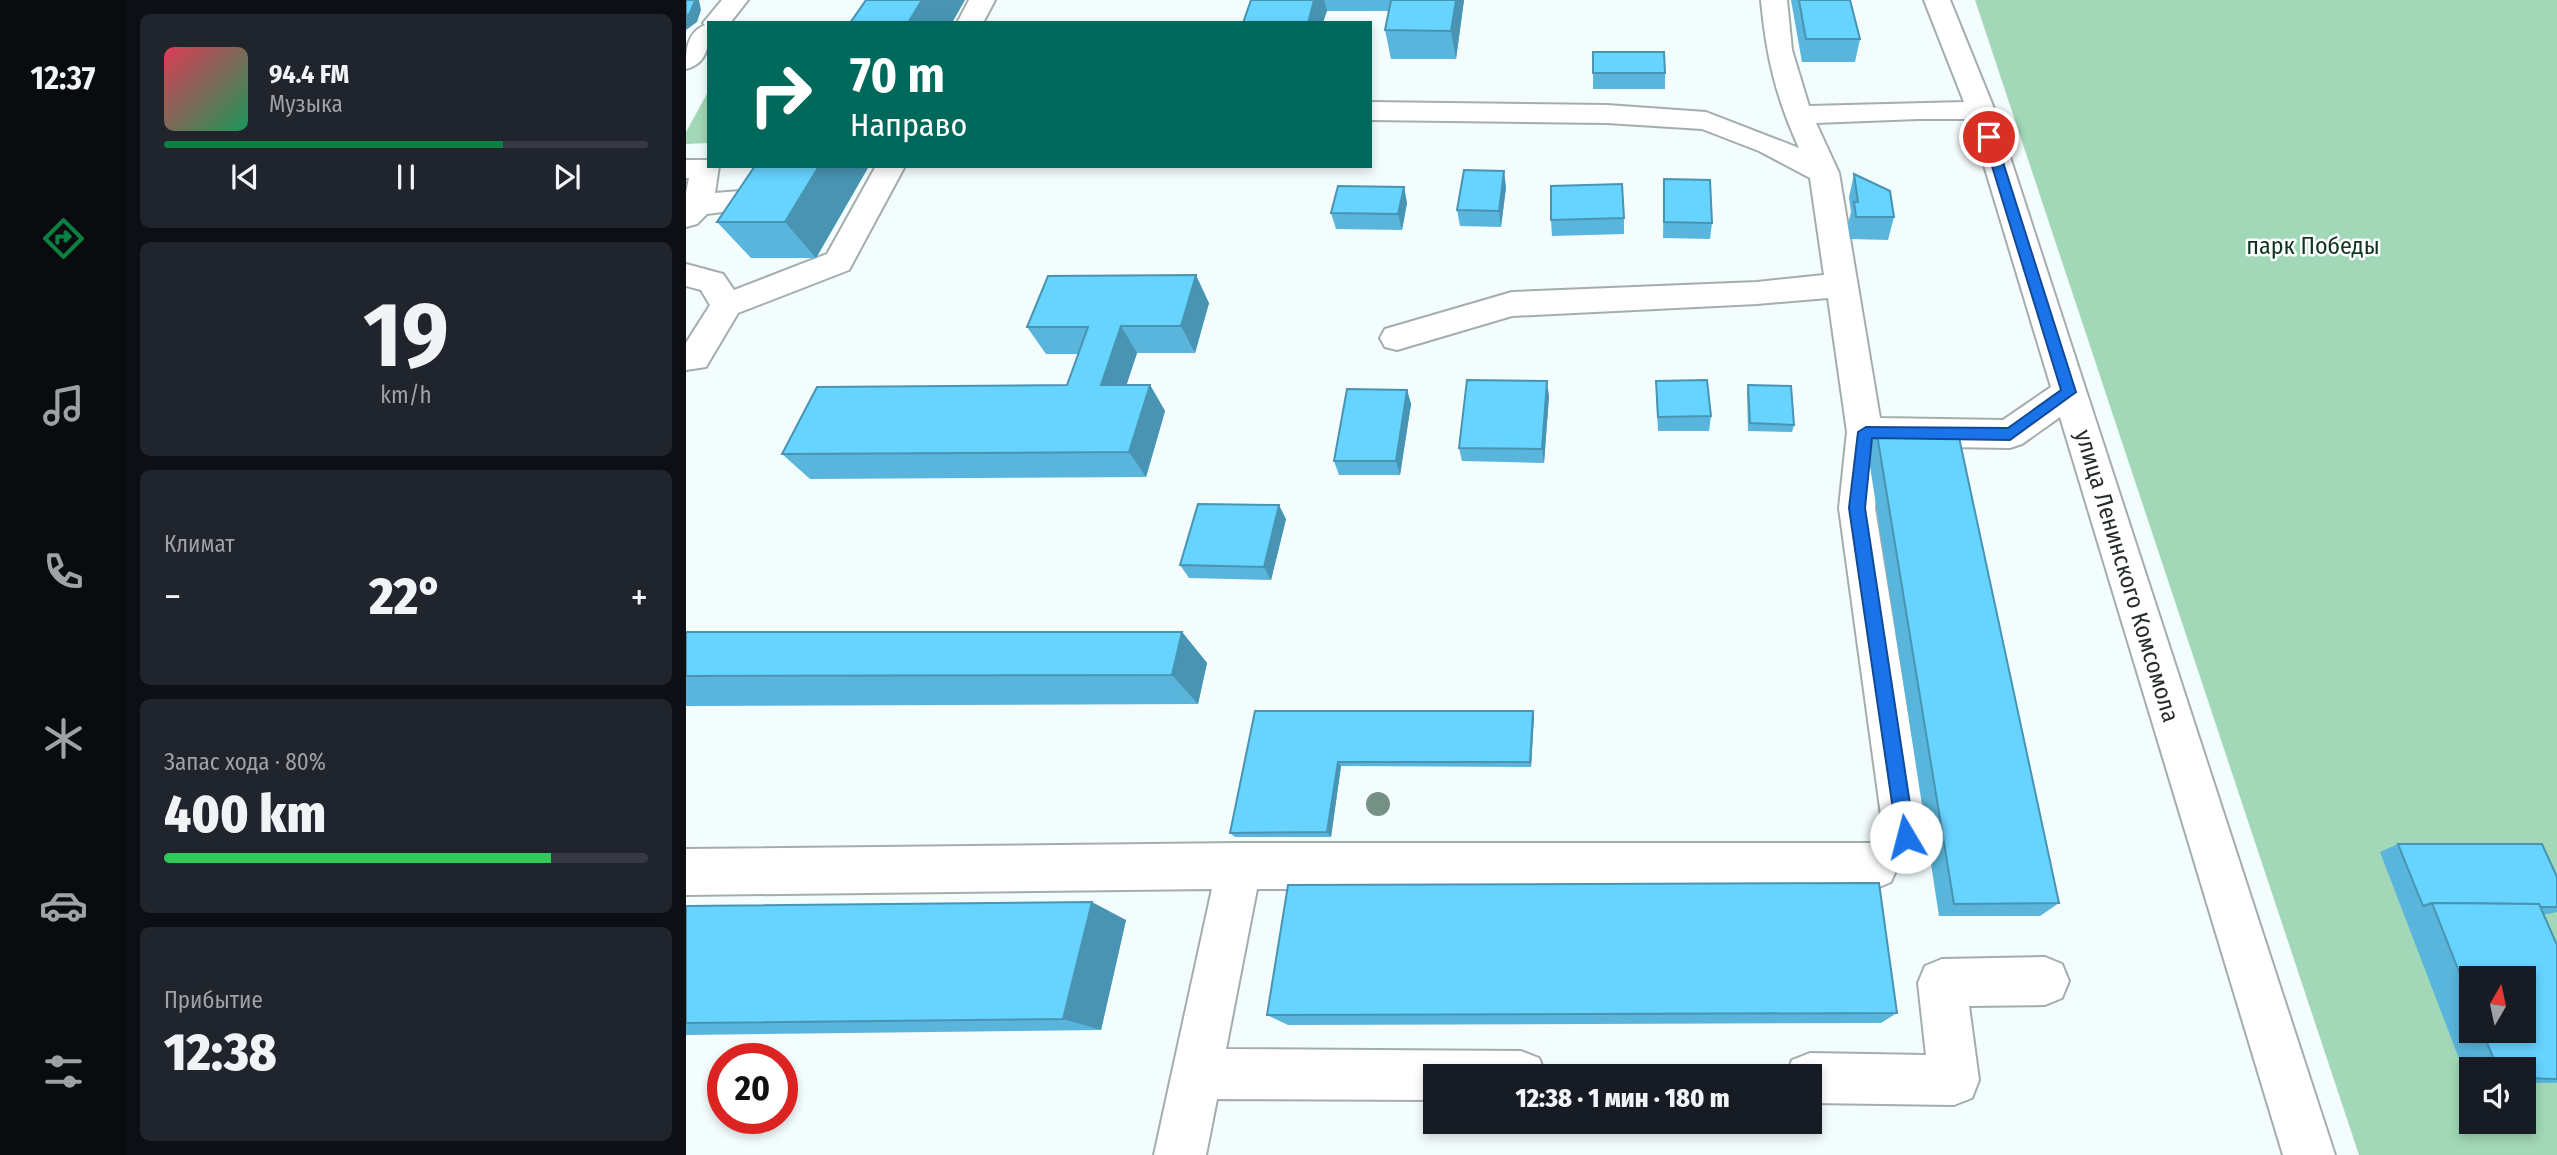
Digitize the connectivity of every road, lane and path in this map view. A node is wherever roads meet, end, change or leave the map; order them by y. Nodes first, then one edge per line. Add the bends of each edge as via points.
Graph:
1 (735, 0) edge
2 (982, 0) edge
3 (1774, 0) edge
4 (1937, 0) edge
5 (718, 21) edge
6 (971, 21) edge
7 (707, 35) edge
8 (686, 61) edge
9 (1372, 111) edge
10 (1981, 111) junction
11 (1798, 115) junction
12 (770, 168) edge
13 (890, 168) edge
14 (686, 169) edge
15 (1824, 173) junction
16 (692, 211) edge
17 (686, 275) edge
18 (1841, 285) junction
19 (727, 305) junction
20 (1397, 338) dead end
21 (689, 362) edge
22 (2069, 392) junction
23 (1866, 432) junction
24 (1239, 866) junction
25 (686, 872) edge
26 (2045, 981) dead end
27 (1197, 1074) junction
28 (1423, 1075) edge
29 (1822, 1079) edge
30 (1180, 1155) edge
31 (2309, 1155) edge

1 - 5 street
2 - 6 street
3 - 11 street via 1779,50
4 - 10 street, улица Ленинского Комсомола
7 - 8 street
9 - 15 street via 1607,114 1706,121
10 - 11 street
10 - 22 street, улица Ленинского Комсомола
11 - 15 street
12 - 16 street via 749,200
13 - 19 street via 838,262
14 - 16 street via 706,169
15 - 18 street
17 - 19 street via 712,282
18 - 20 street via 1512,304
18 - 23 street
19 - 21 street
22 - 23 street via 2010,434
22 - 31 street, улица Ленинского Комсомола
23 - 24 street via 1857,508 1891,851
24 - 25 street
24 - 27 street
26 - 29 street via 1942,983 1954,1080
27 - 28 street
27 - 30 street

